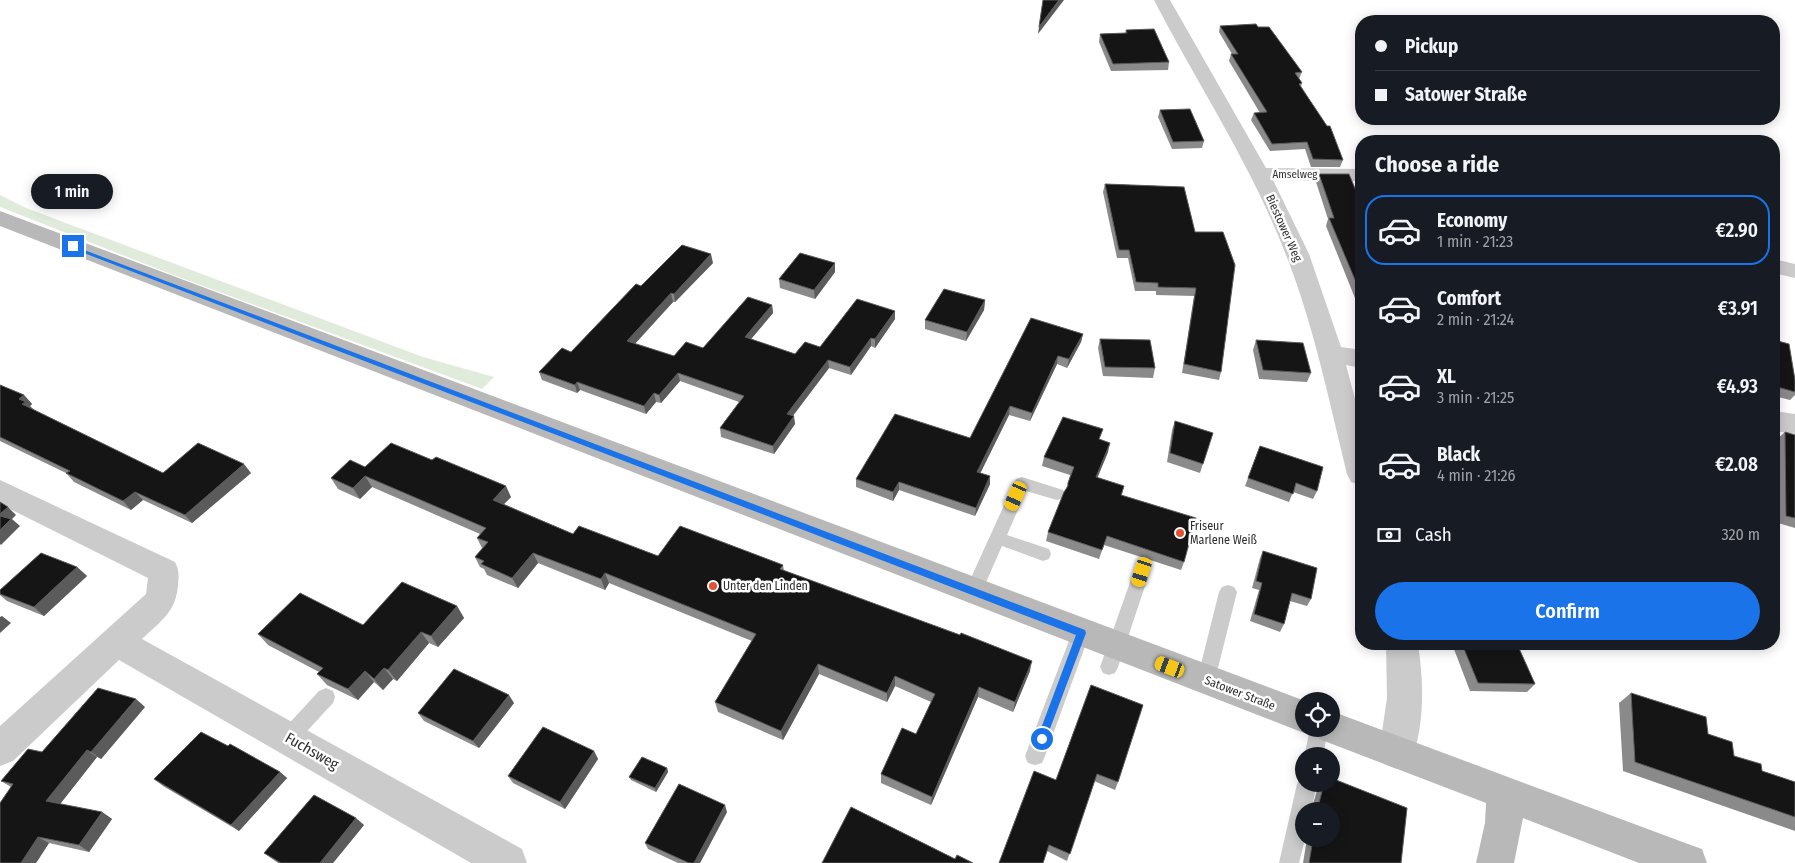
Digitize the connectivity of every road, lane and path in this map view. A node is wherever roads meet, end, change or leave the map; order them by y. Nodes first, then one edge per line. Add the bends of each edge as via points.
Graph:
1 (1162, 0) edge
2 (1259, 174) junction
3 (1355, 175) edge
4 (0, 218) edge
5 (1780, 267) edge
6 (1795, 271) edge
7 (1331, 354) junction
8 (1355, 358) edge
9 (1780, 422) edge
10 (1795, 424) edge
11 (1355, 450) edge
12 (0, 491) edge
13 (1057, 494) dead end
14 (997, 538) junction
15 (1043, 554) dead end
16 (1142, 572) dead end
17 (974, 591) junction
18 (1228, 592) dead end
19 (1081, 633) junction
20 (116, 642) junction
21 (1403, 650) edge
22 (1113, 657) junction
23 (1206, 680) junction
24 (326, 697) edge
25 (1295, 714) edge
26 (1340, 730) edge
27 (288, 738) junction
28 (0, 749) edge
29 (1397, 752) junction
30 (1035, 756) dead end
31 (1305, 792) edge
32 (1504, 792) junction
33 (508, 863) edge
34 (1289, 863) edge
35 (1495, 863) edge
36 (1688, 863) edge

1 - 2 street, Biestower Weg
2 - 3 street, Amselweg
2 - 7 street, Biestower Weg via 1306,275
4 - 17 main road, Satower Straße
5 - 6 street
7 - 8 street
7 - 11 street, Biestower Weg
9 - 10 street
12 - 20 street via 164,571 161,600
13 - 14 lane via 1022,483
14 - 15 lane
14 - 17 lane
16 - 22 lane
17 - 19 main road, Satower Straße
18 - 23 lane
19 - 22 main road, Satower Straße
19 - 30 lane
20 - 27 street, Fuchsweg
20 - 28 street
21 - 29 street via 1405,714
22 - 23 main road, Satower Straße
23 - 25 main road, Satower Straße
24 - 27 lane
26 - 29 main road
27 - 33 street, Fuchsweg
29 - 32 main road
31 - 34 lane
32 - 35 main road via 1504,823
32 - 36 main road

